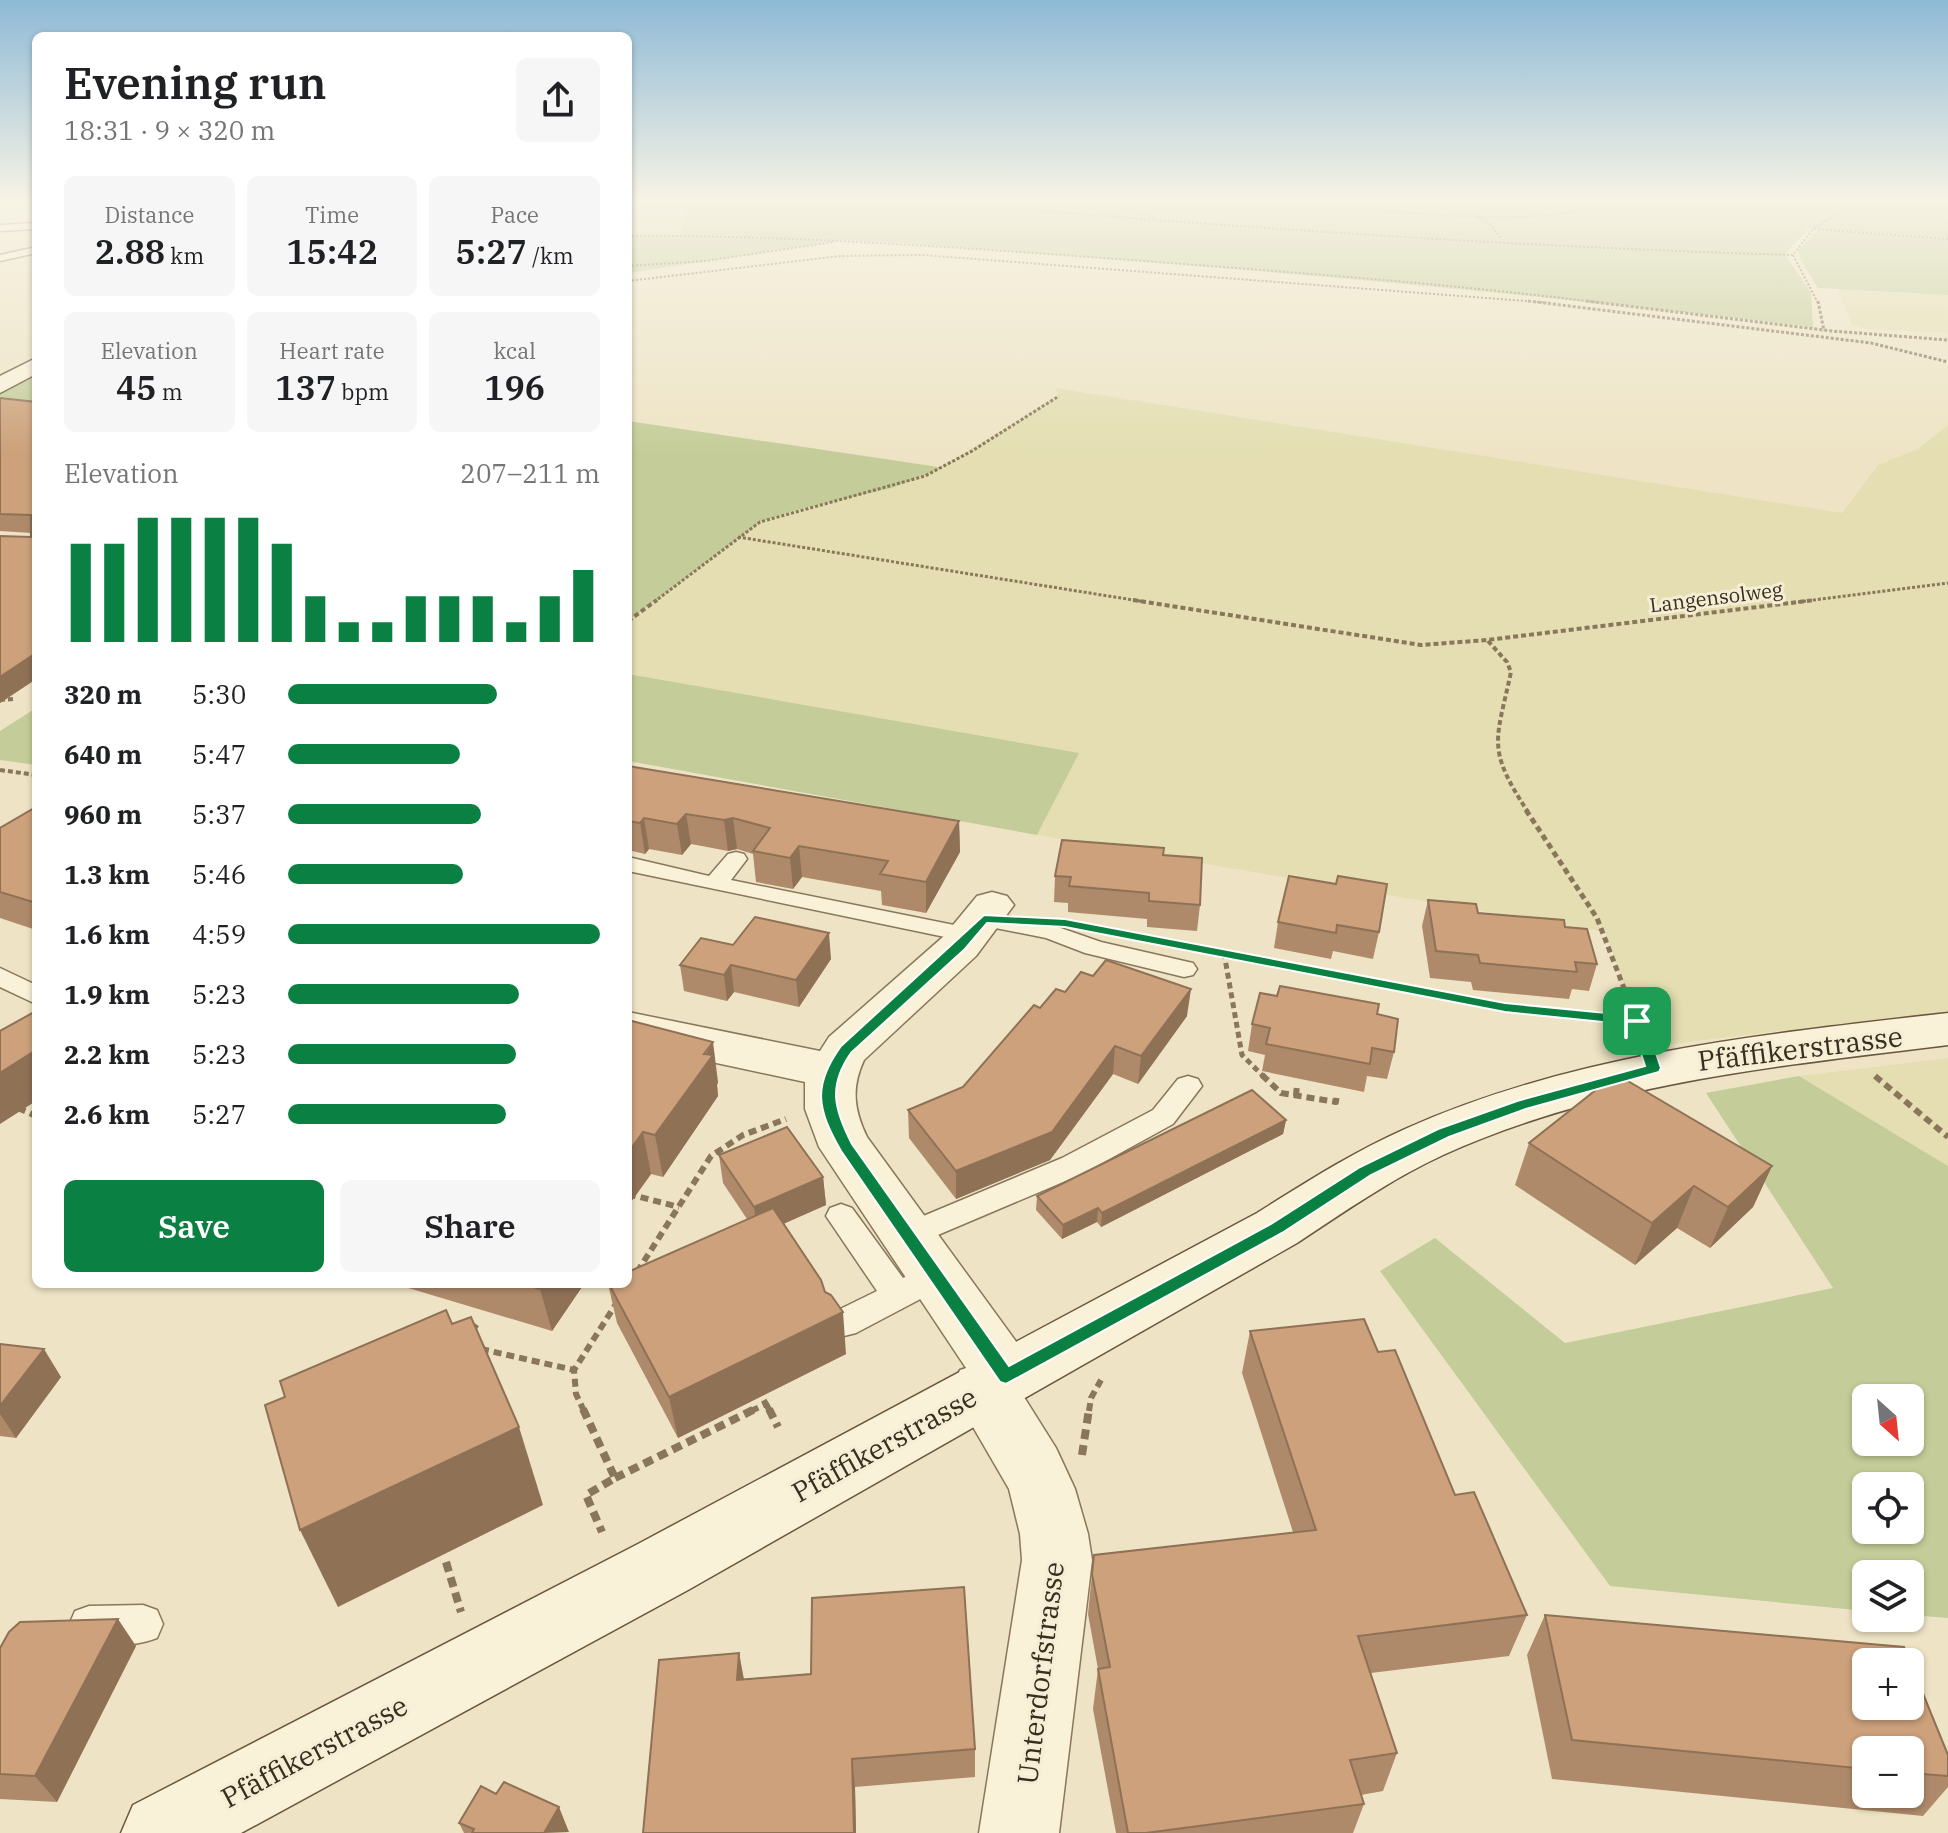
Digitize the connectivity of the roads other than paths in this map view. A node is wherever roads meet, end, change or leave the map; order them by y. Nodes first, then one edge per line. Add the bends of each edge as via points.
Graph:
1 (32, 367) edge
2 (0, 386) edge
3 (736, 859) dead end
4 (632, 864) edge
5 (715, 884) junction
6 (982, 920) junction
7 (1189, 958) road end
8 (0, 976) edge
9 (28, 1017) edge
10 (632, 1029) edge
11 (1948, 1029) edge
12 (1188, 1086) dead end
13 (831, 1091) junction
14 (841, 1216) dead end
15 (913, 1269) junction
16 (844, 1323) edge
17 (994, 1383) junction
18 (143, 1624) dead end
19 (59, 1626) edge
20 (161, 1833) edge
21 (1019, 1833) edge

1 - 2 main road
3 - 5 lane
4 - 5 lane via 662,864
5 - 6 lane
6 - 7 lane via 1052,932 1094,948
6 - 13 main road via 869,1026
8 - 9 lane
10 - 13 main road
11 - 17 main road, Pfäffikerstrasse via 1835,1043 1646,1044 1537,1100 1444,1133 1366,1171 1277,1228
12 - 15 lane via 1163,1117 1072,1166
13 - 15 main road, Unterdorfstrasse via 846,1147
14 - 15 lane
15 - 16 lane
15 - 17 main road, Unterdorfstrasse
17 - 20 main road, Pfäffikerstrasse via 663,1567
17 - 21 main road, Unterdorfstrasse via 1033,1463 1056,1533 1057,1560
18 - 19 lane

